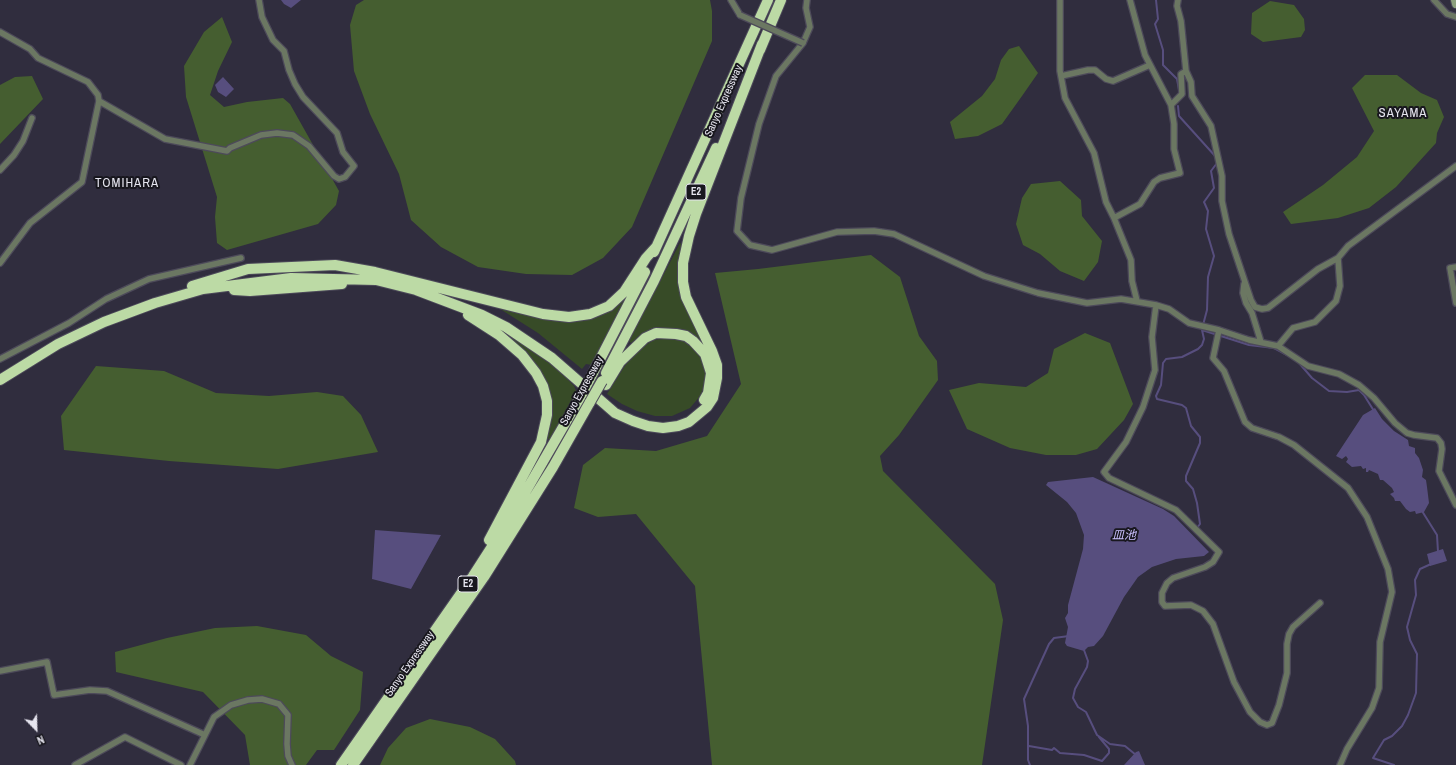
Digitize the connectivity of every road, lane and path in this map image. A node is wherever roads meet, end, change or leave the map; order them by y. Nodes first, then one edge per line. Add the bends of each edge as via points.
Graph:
1 (259, 0) edge
2 (731, 0) edge
3 (768, 0) edge
4 (781, 0) edge
5 (807, 0) edge
6 (1060, 0) edge
7 (1130, 0) edge
8 (1178, 0) edge
9 (1434, 0) edge
10 (1455, 0) edge
11 (1456, 4) edge
12 (1456, 17) edge
13 (0, 32) edge
14 (802, 43) junction
15 (762, 44) junction
16 (1150, 65) junction
17 (1186, 71) junction
18 (1060, 76) junction
19 (99, 101) junction
20 (1171, 105) junction
21 (32, 118) dead end
22 (1456, 166) edge
23 (0, 170) edge
24 (1114, 218) junction
25 (656, 247) junction
26 (241, 258) dead end
27 (1338, 258) junction
28 (0, 263) edge
29 (1456, 267) edge
30 (375, 276) junction
31 (1245, 282) junction
32 (202, 286) junction
33 (451, 292) junction
34 (443, 300) junction
35 (1136, 301) junction
36 (1456, 303) edge
37 (1156, 305) junction
38 (1219, 333) junction
39 (1261, 342) junction
40 (1278, 346) junction
41 (0, 358) edge
42 (0, 373) edge
43 (0, 380) edge
44 (604, 383) junction
45 (1456, 505) edge
46 (1320, 603) dead end
47 (452, 609) junction
48 (0, 671) edge
49 (205, 735) junction
50 (75, 765) edge
51 (181, 765) edge
52 (190, 765) edge
53 (292, 765) edge
54 (340, 765) edge
55 (353, 765) edge
56 (1340, 765) edge

1 - 19 street via 262,17 273,40 284,52 295,84 303,97 337,133 343,152 354,166 345,177 339,179 334,176 309,146 293,135 261,135 227,151 165,139
2 - 14 street, bridge via 740,15
3 - 25 highway, Sanyo Expressway / E2
4 - 15 highway, Sanyo Expressway / E2
5 - 14 street via 810,27
6 - 18 street
7 - 16 street
8 - 17 street
9 - 12 street via 1447,14
10 - 11 main road
13 - 19 street via 30,49 38,58 88,82 96,91
14 - 35 street via 776,76 760,124 742,198 737,231 750,245 772,250 837,232 874,231 894,234 984,276 1038,293 1087,303 1121,299
15 - 34 highway via 696,214 684,263 686,297 717,365 718,378 713,398 698,415 678,426 663,428 648,426 615,413 552,358 506,326
15 - 44 highway, Sanyo Expressway / E2 via 676,235
16 - 18 street via 1113,81 1095,70
16 - 20 street
17 - 20 street via 1181,74 1182,94
17 - 31 street via 1191,82 1192,96 1211,126 1222,176 1222,201
18 - 24 street via 1065,98 1094,153 1106,202
19 - 28 street via 82,182 30,224
20 - 24 street via 1174,149 1180,173 1154,182 1140,204
21 - 23 street via 23,141
22 - 27 street via 1348,246
24 - 35 street via 1131,260
25 - 33 highway via 624,292 609,306 590,314 569,317 543,314
25 - 47 highway, Sanyo Expressway / E2, bridge via 582,394 511,517
26 - 41 street via 148,279 106,299 69,323
27 - 31 street via 1318,269 1268,308 1255,307
27 - 40 street via 1340,286 1336,301 1315,322 1292,328
29 - 36 street via 1450,268
30 - 32 highway via 291,278
30 - 32 highway via 335,264 248,268
30 - 33 highway
30 - 34 highway
31 - 39 street via 1243,293
32 - 42 highway via 153,297 101,316 57,337
32 - 43 highway via 104,322 58,344
33 - 44 highway via 535,338 606,398 634,415 646,419 678,419 696,410 708,393 709,363 700,347 686,336 656,333 645,338 628,352
34 - 47 highway via 494,332 522,355 543,386 547,415 538,449
35 - 37 street
37 - 38 street via 1190,323
37 - 46 street via 1152,337 1155,370 1143,406 1126,442 1104,472 1109,478 1176,510 1219,552 1213,562 1205,567 1173,578 1167,583 1162,593 1162,602 1165,606 1191,604 1203,611 1213,624 1234,682 1250,712 1267,725 1272,723 1280,705 1289,634 1293,627
38 - 39 street
38 - 56 street via 1213,358 1224,371 1245,422 1252,428 1280,437 1294,445 1348,488 1367,517 1388,569 1392,592 1380,642 1380,688 1372,708
39 - 40 street
40 - 45 street via 1308,366 1339,374 1359,385 1407,433 1437,438 1442,449 1440,471
44 - 55 highway, Sanyo Expressway / E2, bridge via 484,577
47 - 54 highway, Sanyo Expressway / E2
48 - 49 street via 47,662 54,695 90,690 107,691
49 - 52 street
49 - 53 street via 214,717 231,705 262,699 279,704 288,715 287,744
50 - 51 street via 125,737

